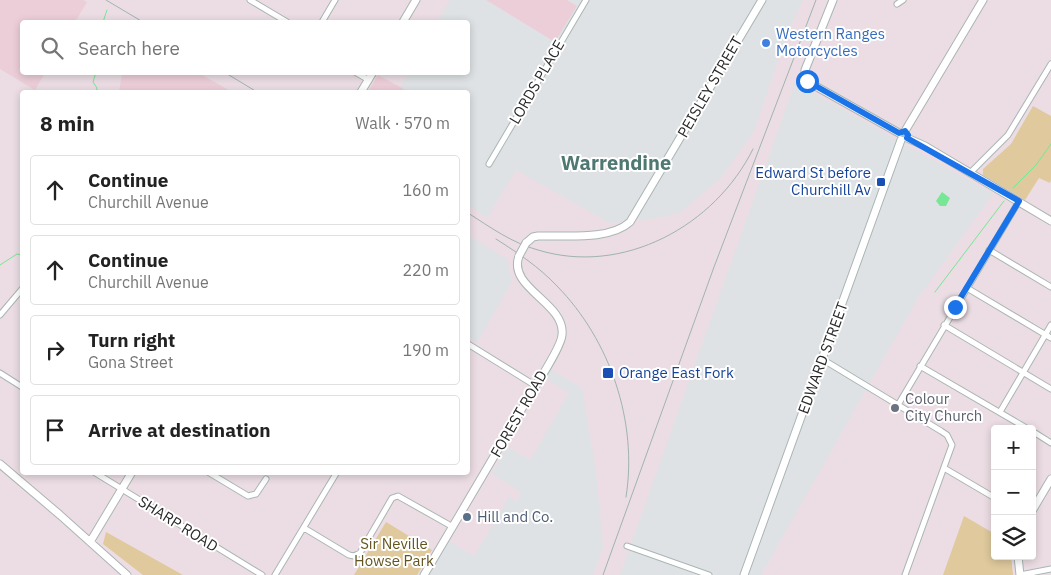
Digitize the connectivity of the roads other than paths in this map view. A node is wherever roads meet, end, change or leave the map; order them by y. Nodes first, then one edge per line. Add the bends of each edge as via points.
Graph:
1 (250, 0) edge
2 (335, 0) edge
3 (416, 0) edge
4 (586, 0) edge
5 (762, 0) edge
6 (833, 0) edge
7 (903, 0) edge
8 (983, 0) edge
9 (897, 4) dead end
10 (285, 20) edge
11 (323, 20) edge
12 (404, 20) edge
13 (1051, 64) edge
14 (360, 75) edge
15 (371, 75) edge
16 (368, 80) junction
17 (362, 90) edge
18 (903, 136) junction
19 (489, 164) dead end
20 (970, 172) junction
21 (1019, 201) junction
22 (1051, 221) edge
23 (989, 250) junction
24 (519, 256) joint
25 (1051, 287) edge
26 (966, 288) junction
27 (20, 291) edge
28 (0, 315) edge
29 (944, 325) junction
30 (1051, 325) edge
31 (1045, 334) junction
32 (1051, 338) edge
33 (470, 345) edge
34 (822, 359) junction
35 (920, 366) junction
36 (1023, 372) junction
37 (0, 373) edge
38 (20, 386) edge
39 (536, 386) junction
40 (1051, 389) edge
41 (898, 405) junction
42 (1000, 412) junction
43 (1021, 425) edge
44 (1036, 433) edge
45 (1051, 442) edge
46 (0, 464) edge
47 (944, 468) junction
48 (99, 475) edge
49 (130, 475) edge
50 (213, 475) edge
51 (335, 475) edge
52 (266, 479) dead end
53 (1051, 479) edge
54 (122, 489) junction
55 (991, 496) edge
56 (1036, 504) edge
57 (453, 527) junction
58 (304, 528) junction
59 (90, 542) junction
60 (627, 546) dead end
61 (1018, 560) edge
62 (1051, 569) edge
63 (127, 575) edge
64 (262, 575) edge
65 (275, 575) edge
66 (424, 575) edge
67 (709, 575) edge
68 (744, 575) edge
69 (905, 575) edge
70 (1020, 575) edge

1 - 10 street
2 - 11 street
3 - 12 street
4 - 19 street, LORDS PLACE
5 - 24 street, PEISLEY STREET, bridge via 630,222 610,231 579,236 532,237
6 - 18 street via 804,76 810,83
7 - 9 street
8 - 18 street, EDWARD STREET
13 - 20 street via 1008,136
14 - 16 street
15 - 16 street
16 - 17 street
18 - 20 street
18 - 34 street, EDWARD STREET
20 - 21 street
21 - 22 street
21 - 23 street
23 - 25 street
23 - 26 street
24 - 39 street, FOREST ROAD via 516,265 520,276 556,315 562,328 560,344
26 - 29 street
26 - 31 street
27 - 28 street
29 - 35 street
29 - 36 street
30 - 31 street
31 - 32 street
31 - 36 street
33 - 39 street
34 - 41 street
34 - 68 street, EDWARD STREET
35 - 41 street
35 - 42 street
36 - 40 street
36 - 42 street
37 - 38 street
39 - 57 street, FOREST ROAD
41 - 47 street via 947,435 952,445
42 - 43 street
44 - 45 street
46 - 59 street
47 - 55 street
47 - 69 street
48 - 54 street, SHARP ROAD
49 - 54 street
50 - 52 street via 248,496 256,494
51 - 58 street
53 - 56 street
54 - 59 street
54 - 64 street, SHARP ROAD
57 - 58 street via 398,496 392,498 360,552 354,556
57 - 66 street, FOREST ROAD
58 - 65 street
59 - 63 street
60 - 67 street
61 - 70 street
62 - 70 street

